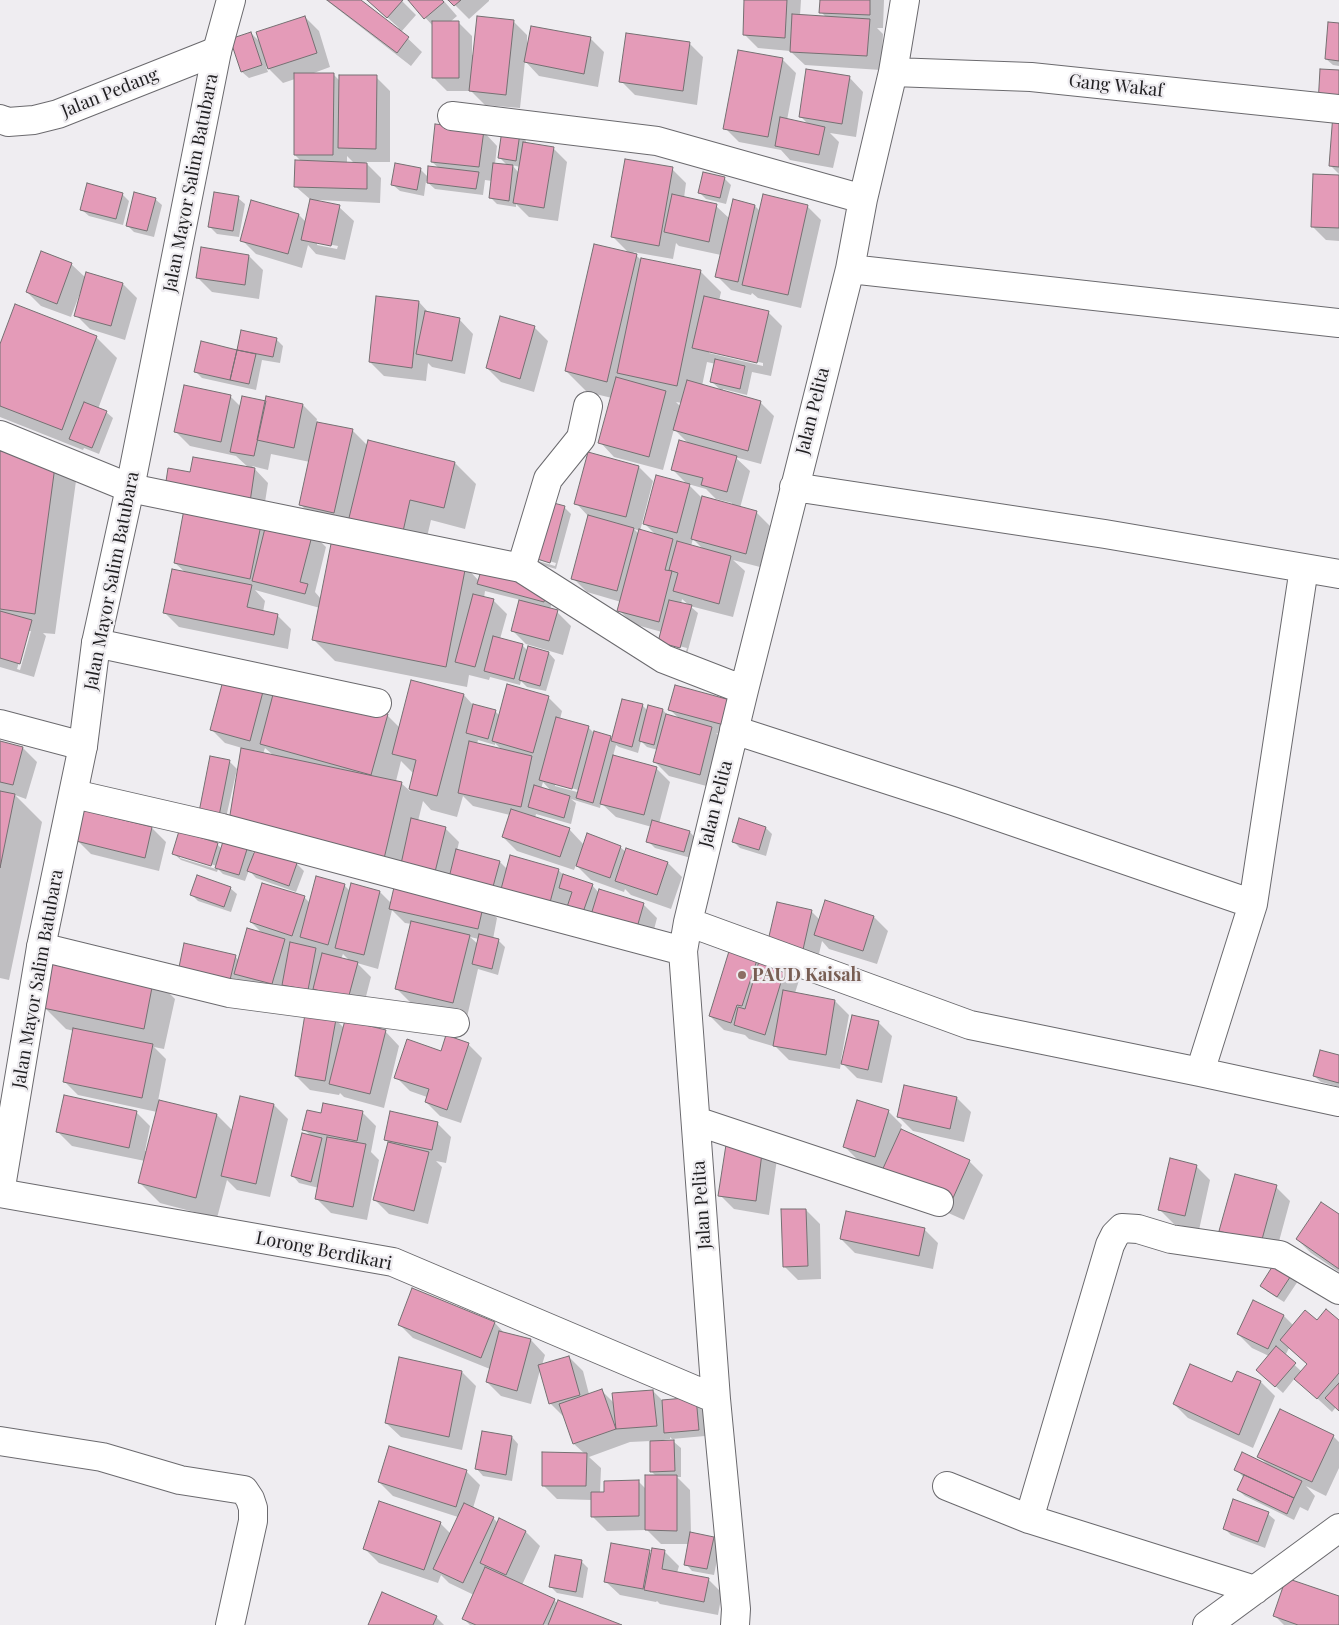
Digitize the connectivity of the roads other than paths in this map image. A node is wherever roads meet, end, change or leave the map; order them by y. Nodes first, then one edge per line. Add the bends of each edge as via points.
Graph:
1 (231, 0) edge
2 (904, 0) edge
3 (217, 51) junction
4 (893, 72) junction
5 (1339, 109) edge
6 (452, 116) dead end
7 (0, 119) edge
8 (863, 199) junction
9 (850, 269) junction
10 (1339, 323) edge
11 (588, 406) dead end
12 (0, 435) edge
13 (794, 487) junction
14 (130, 488) junction
15 (521, 568) junction
16 (1304, 568) junction
17 (1339, 574) edge
18 (96, 643) junction
19 (744, 690) junction
20 (378, 703) dead end
21 (0, 724) edge
22 (734, 730) junction
23 (83, 746) junction
24 (74, 794) junction
25 (1253, 904) junction
26 (688, 922) junction
27 (41, 947) junction
28 (683, 950) junction
29 (455, 1023) dead end
30 (1200, 1072) junction
31 (1339, 1102) edge
32 (696, 1121) junction
33 (0, 1193) edge
34 (939, 1202) dead end
35 (1339, 1290) edge
36 (716, 1400) junction
37 (0, 1441) edge
38 (947, 1486) dead end
39 (1028, 1519) junction
40 (1339, 1528) edge
41 (1255, 1590) junction
42 (230, 1625) edge
43 (735, 1625) edge
44 (1207, 1625) edge

1 - 3 street, Jalan Mayor Salim Batubara
2 - 4 street, Jalan Pelita
3 - 7 street, Jalan Pedang via 58,114 25,121
3 - 14 street, Jalan Mayor Salim Batubara
4 - 5 street, Gang Wakaf via 1031,77
4 - 8 street, Jalan Pelita
6 - 8 street via 657,140
8 - 9 street, Jalan Pelita
9 - 10 street
9 - 13 street, Jalan Pelita
11 - 15 street via 580,438 548,479
12 - 14 street
13 - 16 street
13 - 19 street, Jalan Pelita
14 - 15 street
14 - 18 street, Jalan Mayor Salim Batubara
15 - 19 street via 664,659
16 - 17 street
16 - 25 street
18 - 20 street
18 - 23 street, Jalan Mayor Salim Batubara
19 - 22 street, Jalan Pelita
21 - 23 street
22 - 25 street
22 - 26 street, Jalan Pelita
23 - 24 street, Jalan Mayor Salim Batubara
24 - 27 street, Jalan Mayor Salim Batubara
24 - 28 street via 222,828
25 - 30 street
26 - 28 street, Jalan Pelita
26 - 30 street via 970,1025
27 - 29 street via 229,992
27 - 33 street, Jalan Mayor Salim Batubara
28 - 32 street, Jalan Pelita
30 - 31 street
32 - 34 street
32 - 36 street, Jalan Pelita
33 - 36 street, Lorong Berdikari via 393,1262
35 - 39 street via 1280,1255 1171,1239 1138,1229 1122,1228 1110,1245
36 - 43 street, Jalan Pelita
37 - 42 street via 102,1457 180,1480 244,1490 250,1499 253,1521
38 - 39 street
39 - 41 street
40 - 41 street
41 - 44 street

